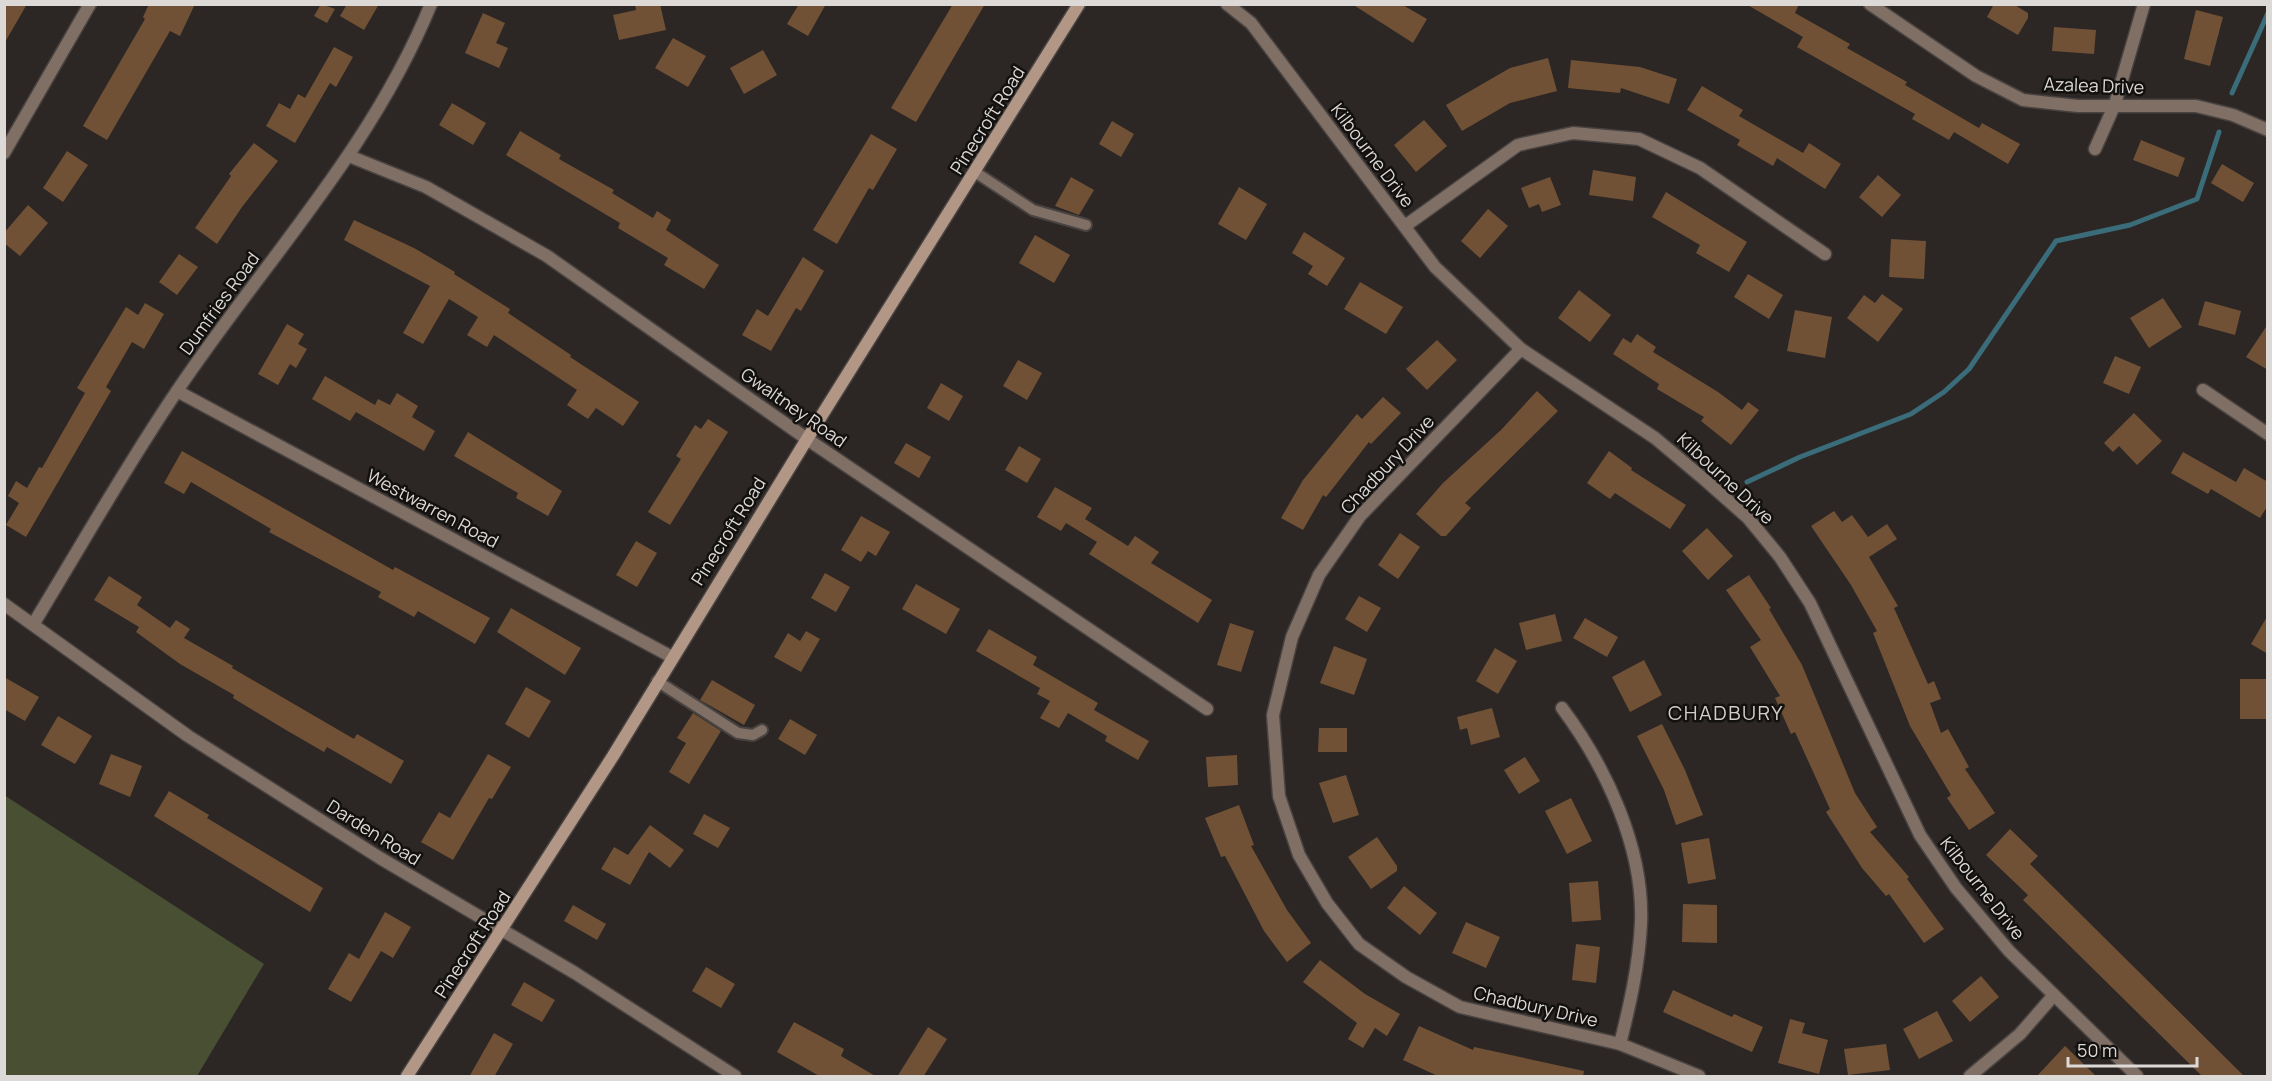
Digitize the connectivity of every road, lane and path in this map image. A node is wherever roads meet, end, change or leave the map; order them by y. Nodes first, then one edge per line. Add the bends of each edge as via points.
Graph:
1 (90, 4) edge
2 (431, 4) edge
3 (1079, 4) edge
4 (1227, 4) edge
5 (1870, 4) edge
6 (2144, 4) edge
7 (2115, 104) junction
8 (2268, 130) edge
9 (2095, 149) dead end
10 (4, 153) edge
11 (349, 156) junction
12 (975, 172) junction
13 (1086, 225) dead end
14 (1405, 226) junction
15 (1825, 254) dead end
16 (1521, 349) junction
17 (2203, 390) dead end
18 (177, 391) junction
19 (2268, 434) edge
20 (807, 438) junction
21 (4, 604) edge
22 (34, 623) junction
23 (672, 657) junction
24 (657, 681) junction
25 (1562, 708) dead end
26 (1207, 709) dead end
27 (762, 730) dead end
28 (501, 932) junction
29 (2054, 995) junction
30 (1620, 1044) junction
31 (407, 1077) edge
32 (735, 1077) edge
33 (1699, 1077) edge
34 (1970, 1077) edge
35 (2137, 1077) edge

1 - 10 street
2 - 11 street, Dumfries Road via 412,50
3 - 12 street, Pinecroft Road
4 - 14 street, Kilbourne Drive via 1251,24
5 - 7 street, Azalea Drive via 1976,76 2023,100 2078,106
6 - 7 street
7 - 8 street, Azalea Drive via 2196,106 2233,115
7 - 9 street
11 - 18 street, Dumfries Road
11 - 20 street, Gwaltney Road via 426,187 547,256
12 - 13 lane via 1033,210
12 - 20 street, Pinecroft Road
14 - 15 street via 1518,146 1574,133 1639,139 1690,163
14 - 16 street, Kilbourne Drive via 1435,267
16 - 29 street, Kilbourne Drive via 1655,438 1748,518 1810,603 1920,835 1956,888 2001,942
16 - 30 street, Chadbury Drive via 1360,516 1319,575 1292,637 1273,715 1279,796 1299,855 1359,944 1406,977 1460,1007
17 - 19 street
18 - 22 street, Dumfries Road
18 - 23 street, Westwarren Road
20 - 23 street, Pinecroft Road
20 - 26 street, Gwaltney Road
21 - 22 street, Darden Road
22 - 28 street, Darden Road via 188,736
23 - 24 street, Pinecroft Road
24 - 27 lane via 738,733 753,735
24 - 28 street, Pinecroft Road
25 - 30 street via 1588,743 1615,799 1634,860 1641,921 1636,977
28 - 31 street, Pinecroft Road
28 - 32 street, Darden Road via 575,973
29 - 34 street via 2020,1034
29 - 35 street, Kilbourne Drive
30 - 33 street, Chadbury Drive

